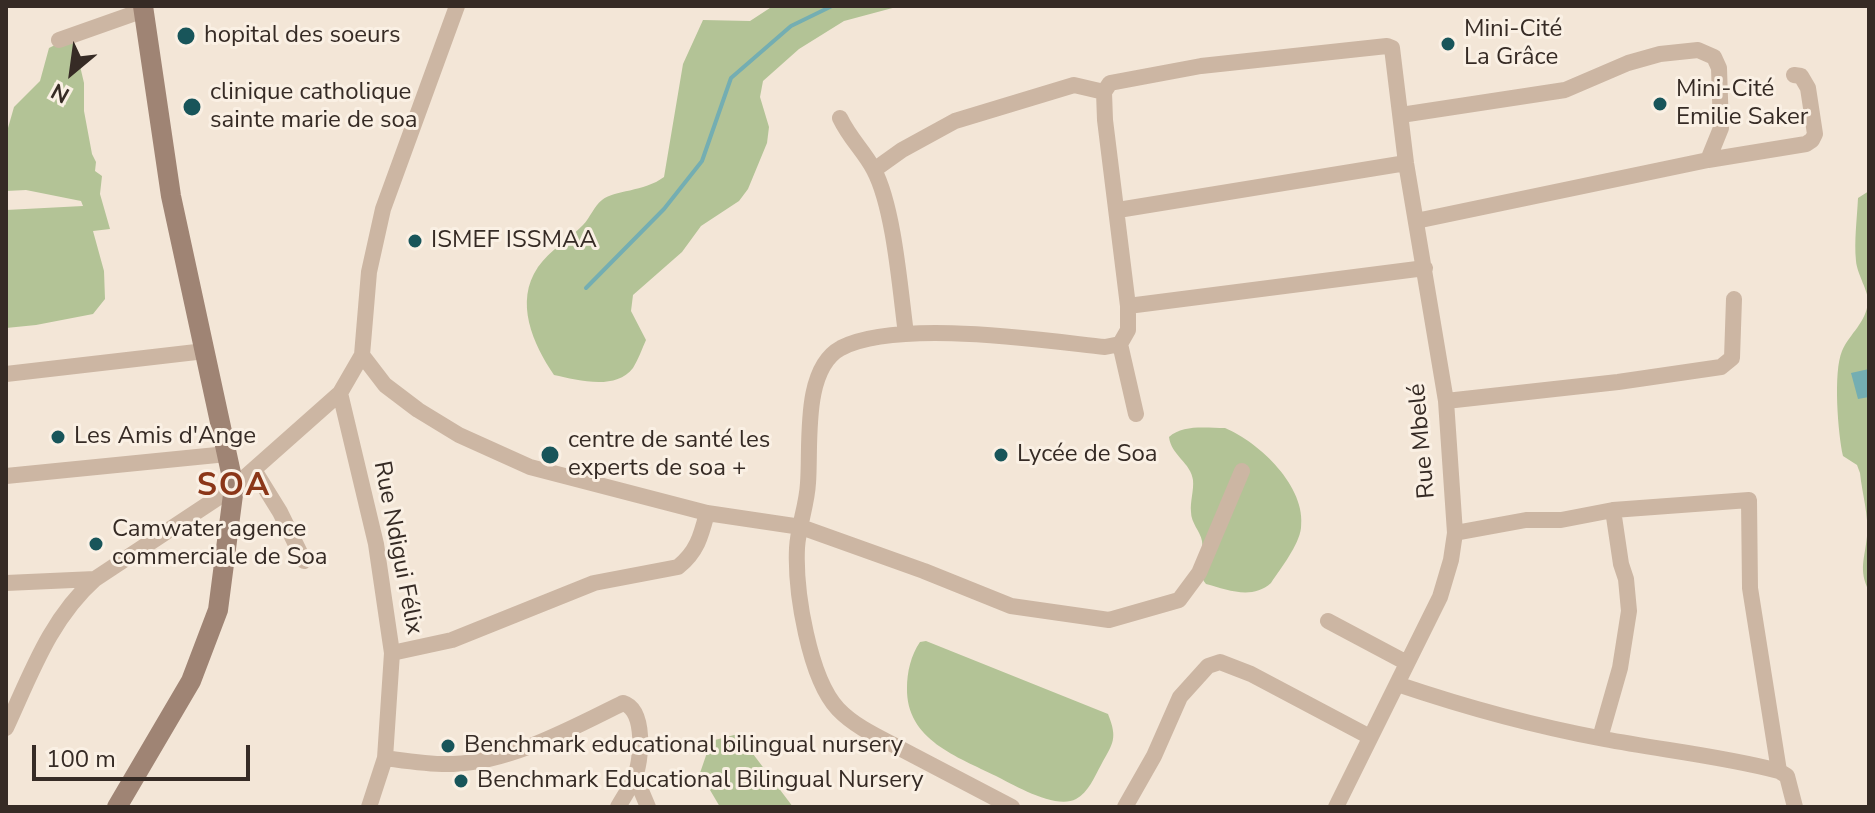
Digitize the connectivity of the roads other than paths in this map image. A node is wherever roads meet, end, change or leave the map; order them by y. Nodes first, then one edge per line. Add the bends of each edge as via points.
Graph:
1 (457, 6) edge
2 (143, 8) edge
3 (59, 40) dead end
4 (1794, 75) dead end
5 (1104, 92) junction
6 (1401, 115) junction
7 (840, 118) dead end
8 (1708, 160) junction
9 (1406, 163) junction
10 (874, 170) junction
11 (1118, 210) junction
12 (1416, 221) junction
13 (1425, 268) junction
14 (1734, 299) dead end
15 (1128, 306) junction
16 (906, 334) junction
17 (1120, 344) junction
18 (205, 351) junction
19 (362, 355) junction
20 (6, 374) edge
21 (340, 393) junction
22 (1446, 401) junction
23 (1136, 414) dead end
24 (227, 454) junction
25 (254, 470) junction
26 (1242, 471) dead end
27 (6, 476) edge
28 (234, 487) junction
29 (1613, 510) junction
30 (707, 513) junction
31 (801, 527) junction
32 (1455, 533) junction
33 (304, 561) dead end
34 (95, 579) junction
35 (6, 583) edge
36 (1328, 621) dead end
37 (392, 653) junction
38 (1407, 663) junction
39 (1397, 684) junction
40 (13, 698) edge
41 (6, 728) edge
42 (1370, 737) junction
43 (1600, 738) junction
44 (385, 758) junction
45 (1779, 771) junction
46 (635, 776) junction
47 (117, 807) edge
48 (369, 807) edge
49 (618, 807) edge
50 (648, 807) edge
51 (1012, 807) edge
52 (1125, 807) edge
53 (1336, 807) edge
54 (1795, 807) edge

1 - 19 street via 383,209 369,272
2 - 3 street
2 - 18 street via 171,196
4 - 8 street via 1806,80 1812,140
5 - 6 street, Rue Mbelé via 1120,79 1387,46 1392,48
5 - 10 street via 1074,85 955,121
5 - 11 street
6 - 8 street via 1565,90 1628,63 1698,50 1714,57 1719,68 1721,128
6 - 9 street, Rue Mbelé
7 - 10 street
8 - 12 street
9 - 11 street
9 - 12 street, Rue Mbelé
10 - 16 street via 893,240
11 - 15 street
12 - 13 street, Rue Mbelé
13 - 15 street
13 - 22 street, Rue Mbelé
14 - 22 street via 1732,358 1721,367
15 - 17 street via 1128,330
16 - 17 street
16 - 31 street via 864,340 839,349 824,363 814,383
17 - 23 street
18 - 20 street
18 - 24 street
19 - 21 street
19 - 30 street via 385,385 459,435 555,475
21 - 25 street
21 - 37 street, Rue Ndigui Félix via 376,544
22 - 32 street, Rue Mbelé
24 - 27 street
24 - 28 street
25 - 28 street
25 - 33 street
26 - 31 street via 1199,573 1179,600 1109,620 1011,606
28 - 34 street
28 - 47 street via 218,610 191,681
29 - 32 street
29 - 43 street via 1629,611
29 - 45 street via 1749,500 1750,588
30 - 31 street
30 - 37 street via 699,545 678,567 594,583 461,637
31 - 51 street via 797,582 823,690 839,711 863,728
32 - 38 street, Rue Mbelé via 1447,578
34 - 35 street
34 - 40 street via 47,637
36 - 38 street
37 - 44 street, Rue Ndigui Félix
38 - 39 street, Rue Mbelé
39 - 42 street, Rue Mbelé
39 - 43 street
40 - 41 street
42 - 52 street via 1220,662 1208,666 1180,697
42 - 53 street, Rue Mbelé
43 - 45 street
44 - 46 street via 457,764 490,757 532,745 623,703 633,709 639,723
44 - 48 street, Rue Ndigui Félix
45 - 54 street via 1787,776
46 - 49 street
46 - 50 street

